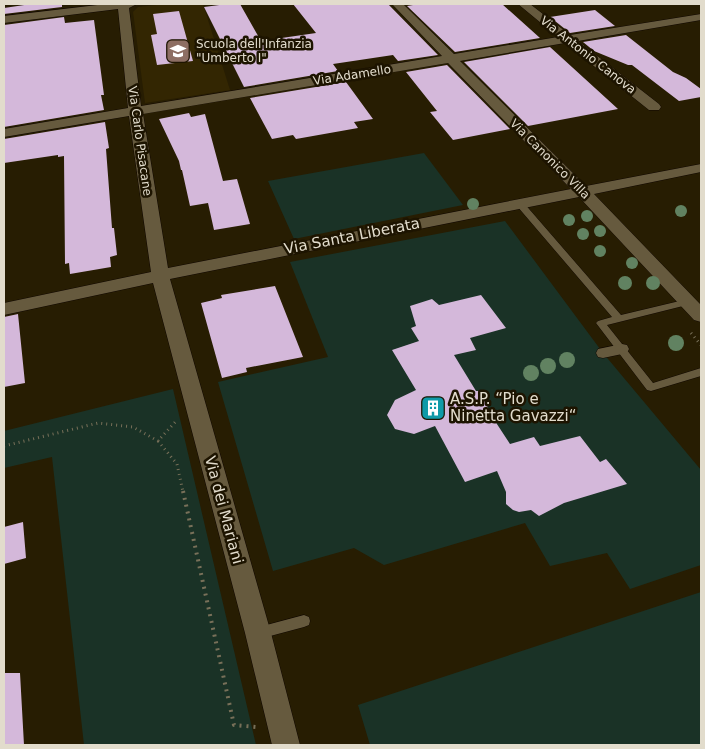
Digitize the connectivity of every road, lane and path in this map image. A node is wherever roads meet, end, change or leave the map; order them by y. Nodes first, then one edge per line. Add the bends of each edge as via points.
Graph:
1 (127, 4) edge
2 (397, 4) edge
3 (523, 4) edge
4 (71, 8) edge
5 (701, 17) edge
6 (4, 20) edge
7 (569, 40) junction
8 (451, 59) junction
9 (654, 106) dead end
10 (135, 110) junction
11 (4, 133) edge
12 (701, 168) edge
13 (583, 192) junction
14 (520, 204) junction
15 (160, 276) junction
16 (688, 302) junction
17 (4, 309) edge
18 (701, 316) edge
19 (618, 318) junction
20 (622, 349) junction
21 (603, 353) dead end
22 (701, 372) edge
23 (194, 402) junction
24 (158, 441) junction
25 (4, 446) edge
26 (304, 621) dead end
27 (258, 633) junction
28 (284, 737) edge

1 - 4 street
1 - 10 street, Via Carlo Pisacane
2 - 8 street, Via Canonico Villa
3 - 7 street, Via Antonio Canova
4 - 6 street
5 - 7 street, Via Adamello
7 - 8 street, Via Adamello
7 - 9 street, Via Antonio Canova
8 - 10 street, Via Adamello
8 - 13 street, Via Canonico Villa
10 - 11 street, Via Adamello
10 - 15 street, Via Carlo Pisacane
12 - 13 street, Via Santa Liberata
13 - 14 street, Via Santa Liberata
13 - 16 street, Via Canonico Villa
14 - 15 street, Via Santa Liberata
14 - 19 lane
15 - 17 street, Via Santa Liberata
15 - 23 street, Via dei Mariani
16 - 18 street, Via Canonico Villa
16 - 19 lane
19 - 20 lane via 601,322
20 - 21 street
20 - 22 lane via 652,387
23 - 24 path
23 - 27 street, Via dei Mariani
24 - 25 path via 133,426 98,423
24 - 28 path via 177,464 234,725
26 - 27 lane
27 - 28 street, Via dei Mariani

